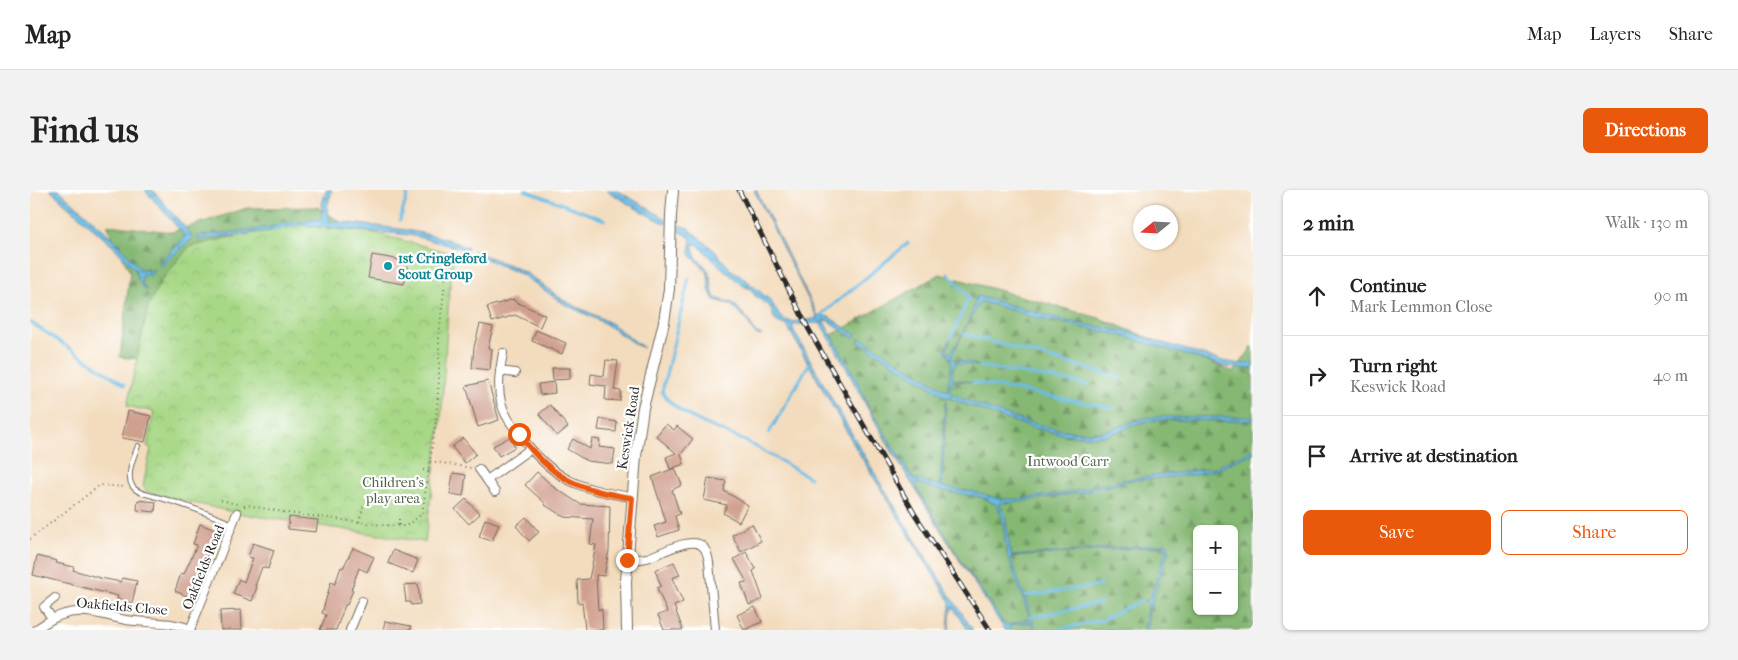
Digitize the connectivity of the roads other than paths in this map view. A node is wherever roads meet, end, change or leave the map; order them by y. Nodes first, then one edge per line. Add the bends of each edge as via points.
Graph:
1 (673, 190) edge
2 (503, 353) dead end
3 (500, 371) junction
4 (515, 372) dead end
5 (138, 446) dead end
6 (530, 449) junction
7 (479, 469) road end
8 (487, 480) junction
9 (495, 492) dead end
10 (632, 498) junction
11 (237, 512) road end
12 (233, 524) junction
13 (627, 560) junction
14 (55, 598) dead end
15 (362, 601) dead end
16 (52, 618) junction
17 (190, 629) edge
18 (35, 630) edge
19 (350, 630) edge
20 (627, 630) edge
21 (715, 630) edge

1 - 10 street, Keswick Road via 669,289 643,408
2 - 3 street
3 - 4 street
3 - 6 street via 501,404 507,418
5 - 12 lane via 131,470 133,487 141,493
6 - 8 street
6 - 10 street via 555,472 577,485
7 - 8 street
8 - 9 street
10 - 13 street, Keswick Road
11 - 12 street, Oakfields Road
12 - 17 street, Oakfields Road
13 - 20 street, Keswick Road
13 - 21 street via 646,558 686,543 702,545 709,562
14 - 16 street via 44,607
15 - 19 street
16 - 17 street, Oakfields Close via 76,612 97,613 124,620 174,623
16 - 18 street, Oakfields Close

